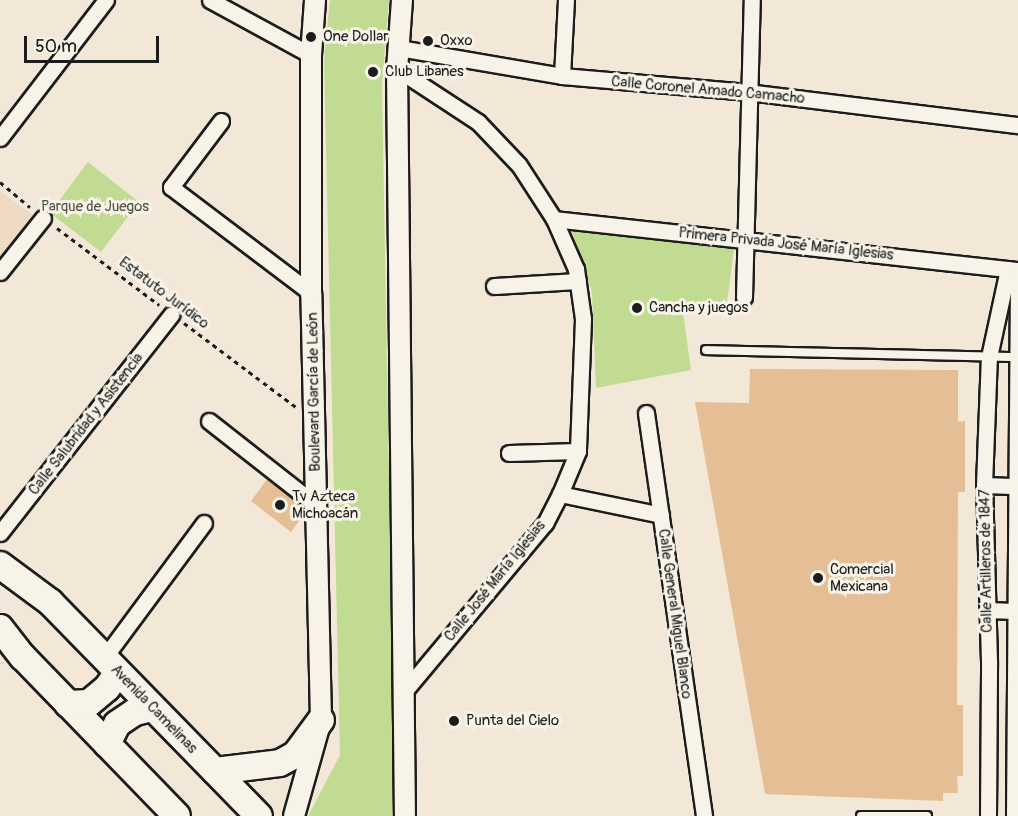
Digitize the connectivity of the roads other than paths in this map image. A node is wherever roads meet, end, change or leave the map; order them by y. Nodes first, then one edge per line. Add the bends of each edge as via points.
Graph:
1 (106, 0) edge
2 (210, 0) edge
3 (315, 0) edge
4 (402, 0) edge
5 (566, 0) edge
6 (752, 0) edge
7 (399, 48) junction
8 (311, 55) junction
9 (397, 69) junction
10 (562, 76) junction
11 (748, 92) junction
12 (221, 122) dead end
13 (1018, 125) edge
14 (0, 138) edge
15 (43, 218) road end
16 (554, 219) junction
17 (746, 240) junction
18 (0, 272) edge
19 (1015, 273) edge
20 (578, 281) junction
21 (495, 286) dead end
22 (311, 293) junction
23 (744, 297) dead end
24 (1012, 307) edge
25 (172, 314) road end
26 (706, 350) dead end
27 (989, 357) junction
28 (1017, 357) edge
29 (646, 412) dead end
30 (209, 421) dead end
31 (578, 451) junction
32 (509, 453) dead end
33 (984, 485) junction
34 (1017, 486) edge
35 (560, 494) junction
36 (316, 505) junction
37 (661, 515) junction
38 (204, 523) dead end
39 (0, 533) edge
40 (0, 551) edge
41 (0, 565) edge
42 (50, 602) junction
43 (987, 610) junction
44 (1015, 611) junction
45 (0, 628) edge
46 (0, 643) edge
47 (23, 657) junction
48 (1017, 661) edge
49 (111, 665) junction
50 (403, 693) junction
51 (68, 704) junction
52 (153, 708) junction
53 (321, 720) junction
54 (107, 744) junction
55 (215, 771) junction
56 (177, 816) edge
57 (259, 816) edge
58 (294, 816) edge
59 (405, 816) edge
60 (704, 816) edge
61 (861, 816) edge
62 (927, 816) edge
63 (987, 816) edge
64 (1014, 816) edge

1 - 14 street
2 - 8 street
3 - 8 street, Boulevard García de León
4 - 7 street
5 - 10 street
6 - 11 street
7 - 9 street
7 - 10 street, Calle Coronel Amado Camacho
8 - 22 street, Boulevard García de León
9 - 16 street, Calle José María Iglesias via 478,122 519,165
9 - 50 street
10 - 11 street, Calle Coronel Amado Camacho
11 - 13 street, Calle Coronel Amado Camacho
11 - 17 street
12 - 22 street via 171,187
15 - 18 street
16 - 17 street, Primera Privada José María Iglesias
16 - 20 street, Calle José María Iglesias
17 - 19 street, Primera Privada José María Iglesias
17 - 23 street
19 - 24 street
20 - 21 street
20 - 31 street, Calle José María Iglesias via 583,319
22 - 36 street, Boulevard García de León
24 - 27 street, Calle Artilleros de 1847
24 - 28 street, Calle Artilleros de 1847
25 - 39 street, Calle Salubridad y Asistencia
26 - 27 lane
27 - 28 lane
27 - 33 street, Calle Artilleros de 1847
28 - 34 street, Calle Artilleros de 1847
29 - 37 street
30 - 36 street
31 - 32 street
31 - 35 street, Calle José María Iglesias
33 - 34 street
33 - 43 street, Calle Artilleros de 1847
34 - 44 street, Calle Artilleros de 1847
35 - 37 street, Calle General Miguel Blanco
35 - 50 street, Calle José María Iglesias via 545,523
36 - 53 street, Boulevard García de León
37 - 60 street, Calle General Miguel Blanco
38 - 49 street
40 - 42 street, Avenida Camelinas
41 - 42 highway, Avenida Camelinas
42 - 49 highway, Avenida Camelinas
43 - 44 street
43 - 63 street, Calle Artilleros de 1847
44 - 48 street, Calle Artilleros de 1847
45 - 47 highway
46 - 47 street
47 - 51 highway
48 - 64 street, Calle Artilleros de 1847
49 - 51 highway via 107,688 89,703
49 - 52 highway, Avenida Camelinas
50 - 59 street
51 - 54 highway
52 - 54 highway via 135,712 117,724
52 - 55 highway, Avenida Camelinas
53 - 55 highway via 296,754 280,763
53 - 58 street, Boulevard García de León
54 - 56 highway
55 - 57 highway, Avenida Camelinas
61 - 62 lane

